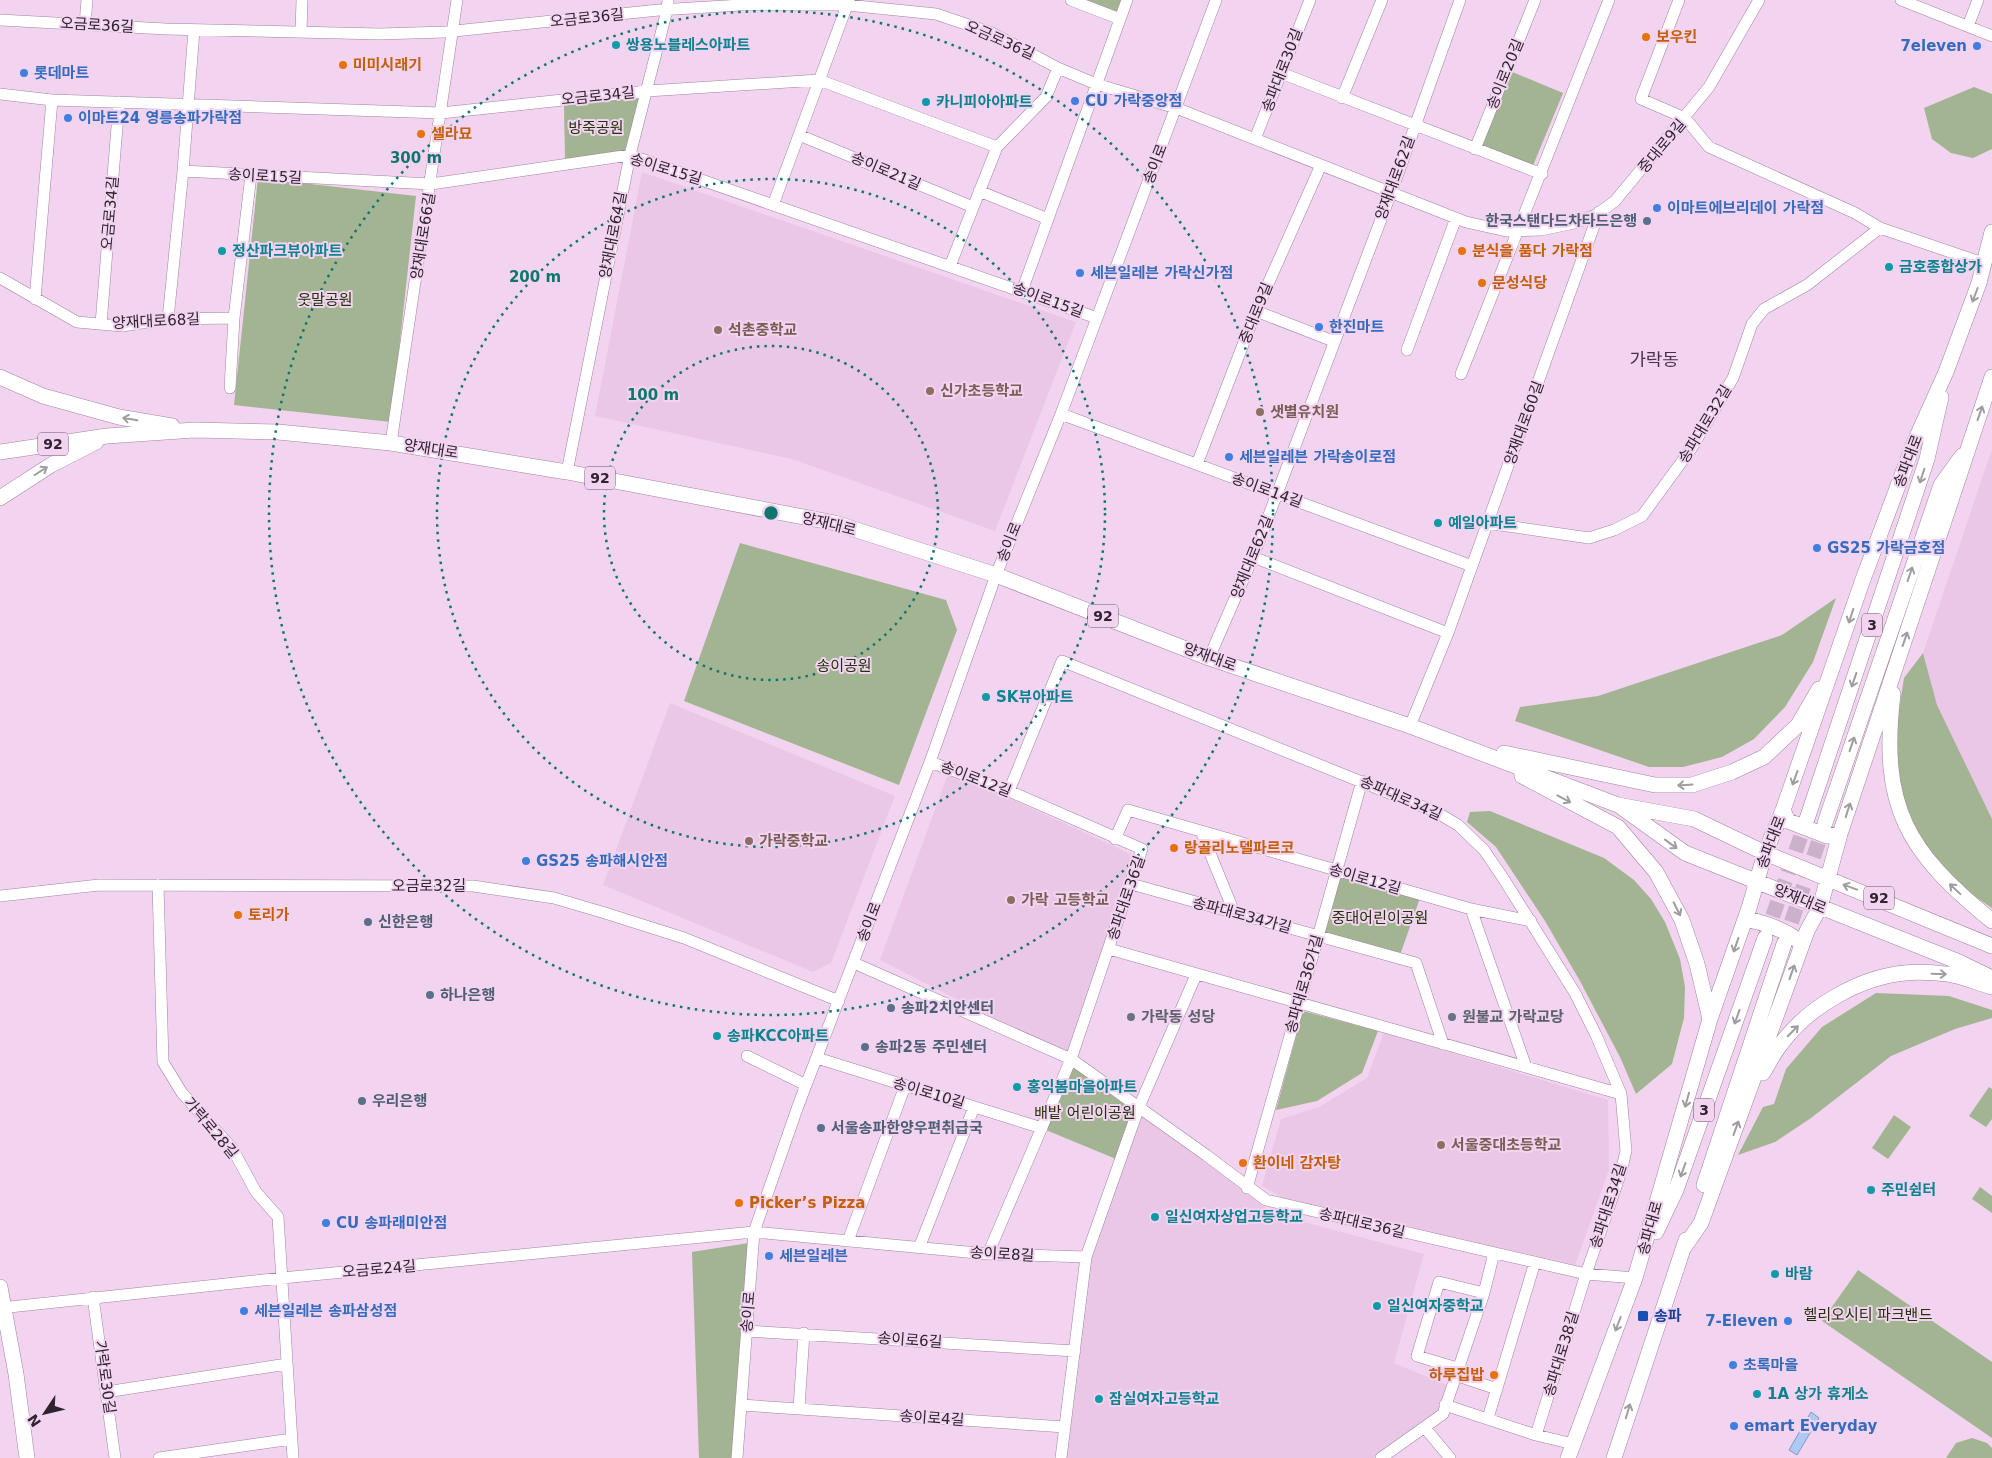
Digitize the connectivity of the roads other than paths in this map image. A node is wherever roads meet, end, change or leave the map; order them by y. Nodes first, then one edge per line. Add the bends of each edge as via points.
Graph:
1 (87, 0) edge
2 (302, 0) edge
3 (457, 0) edge
4 (1070, 0) edge
5 (1127, 0) edge
6 (1216, 0) edge
7 (1310, 0) edge
8 (1382, 0) edge
9 (1460, 0) edge
10 (1535, 0) edge
11 (1609, 0) edge
12 (1679, 0) edge
13 (1759, 0) edge
14 (1978, 0) edge
15 (1908, 1) edge
16 (848, 2) edge
17 (668, 5) edge
18 (1120, 19) junction
19 (0, 20) edge
20 (85, 24) junction
21 (1968, 26) junction
22 (194, 30) junction
23 (301, 32) junction
24 (452, 32) junction
25 (1992, 36) edge
26 (1058, 68) junction
27 (1281, 73) junction
28 (819, 80) junction
29 (1096, 84) junction
30 (647, 91) junction
31 (0, 94) edge
32 (1342, 98) junction
33 (52, 100) junction
34 (119, 102) junction
35 (188, 105) junction
36 (1176, 108) junction
37 (441, 113) junction
38 (1685, 118) junction
39 (1414, 126) junction
40 (799, 135) junction
41 (1255, 139) junction
42 (997, 147) junction
43 (1476, 149) junction
44 (630, 155) junction
45 (1321, 165) junction
46 (183, 172) junction
47 (1542, 174) junction
48 (251, 175) junction
49 (431, 184) junction
50 (979, 191) junction
51 (1391, 192) junction
52 (773, 205) junction
53 (973, 207) junction
54 (1599, 212) junction
55 (1456, 218) junction
56 (1048, 219) junction
57 (1880, 228) junction
58 (1518, 232) junction
59 (1992, 232) edge
60 (1983, 263) junction
61 (950, 266) junction
62 (0, 278) edge
63 (1022, 291) junction
64 (36, 298) junction
65 (1256, 310) junction
66 (168, 318) junction
67 (234, 318) junction
68 (1098, 318) junction
69 (101, 324) junction
70 (1333, 342) junction
71 (1407, 350) dead end
72 (1946, 372) junction
73 (1461, 374) dead end
74 (0, 377) edge
75 (1992, 377) edge
76 (230, 388) dead end
77 (1061, 414) junction
78 (195, 430) junction
79 (107, 436) junction
80 (391, 443) junction
81 (1968, 449) junction
82 (0, 452) edge
83 (1196, 464) junction
84 (567, 472) junction
85 (1277, 494) junction
86 (0, 498) edge
87 (1488, 522) junction
88 (1253, 557) junction
89 (1472, 566) junction
90 (996, 575) junction
91 (1448, 633) junction
92 (1840, 650) junction
93 (1209, 658) junction
94 (1896, 665) junction
95 (1410, 726) junction
96 (1459, 743) junction
97 (930, 762) junction
98 (1362, 781) junction
99 (1008, 791) junction
100 (1618, 805) junction
101 (1783, 810) junction
102 (1807, 819) tunnel mouth
103 (1824, 823) tunnel mouth
104 (1201, 831) junction
105 (1840, 834) junction
106 (1116, 839) junction
107 (1765, 853) junction
108 (1336, 871) junction
109 (1827, 879) junction
110 (1756, 882) junction
111 (1131, 884) junction
112 (158, 885) junction
113 (0, 896) edge
114 (1820, 907) junction
115 (1471, 909) junction
116 (1234, 912) junction
117 (1745, 919) junction
118 (1992, 920) edge
119 (1531, 921) junction
120 (1318, 936) junction
121 (1765, 938) tunnel mouth
122 (1784, 944) tunnel mouth
123 (1802, 944) junction
124 (1992, 946) edge
125 (1109, 949) junction
126 (854, 963) junction
127 (1196, 975) junction
128 (1992, 978) edge
129 (1992, 987) edge
130 (840, 1001) junction
131 (1298, 1004) junction
132 (1710, 1019) junction
133 (1444, 1044) junction
134 (747, 1056) dead end
135 (817, 1058) junction
136 (1071, 1060) junction
137 (1526, 1067) junction
138 (806, 1085) junction
139 (905, 1086) junction
140 (1621, 1094) junction
141 (1746, 1100) junction
142 (974, 1107) junction
143 (1139, 1107) junction
144 (1042, 1128) junction
145 (1248, 1188) junction
146 (754, 1232) junction
147 (848, 1241) junction
148 (918, 1248) junction
149 (1682, 1249) junction
150 (988, 1254) junction
151 (1494, 1254) junction
152 (1086, 1257) junction
153 (1535, 1262) junction
154 (1586, 1274) junction
155 (282, 1278) junction
156 (1635, 1278) junction
157 (0, 1287) edge
158 (1484, 1294) junction
159 (94, 1297) junction
160 (2, 1308) edge
161 (746, 1331) junction
162 (804, 1334) junction
163 (1075, 1351) junction
164 (287, 1364) junction
165 (1456, 1371) junction
166 (1497, 1389) junction
167 (106, 1392) junction
168 (741, 1405) junction
169 (1445, 1405) junction
170 (799, 1408) junction
171 (1488, 1418) junction
172 (1066, 1427) junction
173 (1424, 1428) junction
174 (1536, 1435) junction
175 (292, 1439) junction
176 (1570, 1451) edge
177 (27, 1458) edge
178 (116, 1458) edge
179 (159, 1458) edge
180 (293, 1458) edge
181 (737, 1458) edge
182 (1061, 1458) edge
183 (1381, 1458) edge
184 (1450, 1458) edge
185 (1614, 1458) edge

1 - 20 street
2 - 23 street
3 - 24 street, 양재대로66길
4 - 18 street
5 - 18 street
6 - 36 street, 송이로
7 - 27 street, 송파대로30길
8 - 32 street
9 - 39 street, 양재대로62길
10 - 43 street, 송이로20길
11 - 47 street
12 - 38 street via 1641,98
13 - 38 street, 중대로9길 via 1709,87
14 - 21 street
15 - 21 street
16 - 17 street, 오금로36길
16 - 26 street, 오금로36길 via 936,14 992,33
16 - 28 street
17 - 24 street, 오금로36길
17 - 30 street, 양재대로64길
18 - 29 street
19 - 20 street, 오금로36길
20 - 22 street, 오금로36길
21 - 25 street
22 - 23 street, 오금로36길
22 - 35 street
23 - 24 street, 오금로36길
24 - 37 street, 양재대로66길
26 - 29 street, 오금로36길
26 - 42 street via 1046,97
27 - 32 street, 양재대로62길
27 - 41 street, 송파대로30길
28 - 30 street, 오금로34길
28 - 40 street
28 - 42 street, 오금로34길
29 - 36 street, 오금로36길
29 - 56 street
30 - 37 street, 오금로34길
30 - 44 street, 양재대로64길
31 - 33 street, 오금로34길
32 - 39 street, 양재대로62길
33 - 34 street, 오금로34길
33 - 64 street
34 - 35 street, 오금로34길
34 - 69 street, 오금로34길
35 - 37 street, 오금로34길
35 - 46 street
36 - 41 street, 중대로9길
36 - 68 street, 송이로
37 - 49 street, 양재대로66길
38 - 54 street, 중대로9길 via 1616,201
38 - 57 street via 1709,148 1855,213
39 - 43 street, 양재대로62길
39 - 51 street, 양재대로62길
40 - 52 street
40 - 53 street, 송이로21길
41 - 45 street, 중대로9길
42 - 50 street
43 - 47 street, 양재대로62길
44 - 49 street, 송이로15길
44 - 52 street, 송이로15길
44 - 84 street, 양재대로64길
45 - 51 street, 중대로9길
45 - 65 street, 중대로9길
46 - 48 street, 송이로15길
46 - 66 street
47 - 58 street
48 - 49 street, 송이로15길
48 - 67 street
49 - 80 street, 양재대로66길
50 - 53 street
50 - 56 street
51 - 55 street, 중대로9길
51 - 70 street, 양재대로62길
52 - 61 street, 송이로15길
53 - 61 street
54 - 58 street, 중대로9길 via 1574,223
54 - 87 street, 양재대로60길
55 - 58 street, 중대로9길
55 - 71 street
56 - 63 street
57 - 60 street
57 - 87 street, 송파대로32길 via 1807,285 1764,309 1752,324 1733,378 1692,449 1642,516 1589,538
58 - 73 street
59 - 60 main road, 송파대로 / 3
60 -> 72 main road, 송파대로 / 3 via 1979,283
61 - 63 street, 송이로15길
62 - 64 street, 양재대로68길
63 - 68 street, 송이로15길
64 - 69 street, 양재대로68길 via 77,322
65 - 70 street
65 - 83 street, 중대로9길
66 - 67 street, 양재대로68길
66 - 69 street, 양재대로68길 via 122,326
67 - 76 street
68 - 77 street, 송이로
70 - 85 street, 양재대로62길
72 -> 92 main road, 송파대로 via 1914,443
72 -> 102 main road, 3 via 1927,459
78 -> 74 main road via 81,407 42,396
81 -> 75 main road, 3
77 - 83 street, 송이로14길
77 - 90 street, 송이로
78 - 79 main road, 양재대로 / 92
78 - 80 main road, 양재대로 / 92 via 278,432
79 - 82 main road, 양재대로 / 92
86 -> 79 main road via 51,465
80 - 84 main road, 양재대로 / 92
94 -> 81 main road
103 -> 81 main road, 3 via 1940,485
83 - 85 street, 송이로14길
84 - 90 main road, 양재대로 / 92 via 835,523
85 - 88 street, 양재대로62길
85 - 89 street, 송이로14길
87 - 89 street, 양재대로60길
88 - 91 street
88 - 93 street, 양재대로62길
89 - 91 street, 양재대로60길
90 - 93 main road, 양재대로 / 92
90 - 97 street, 송이로
91 - 95 street, 양재대로60길
92 -> 96 main road via 1798,725 1764,757 1692,785 1655,785
92 -> 101 main road, 송파대로
93 - 95 main road, 양재대로 / 92
105 -> 94 main road
118 -> 94 main road via 1936,872 1900,815 1891,778 1890,738
95 - 96 main road, 양재대로 / 92
96 - 100 main road, 양재대로 / 92
96 -> 132 main road via 1618,827 1656,872 1678,911 1697,964
97 - 99 street, 송이로12길
97 - 126 street, 송이로
98 - 99 street, 송파대로34길 via 1062,661
98 - 108 street, 송파대로36가길
98 - 119 street, 송파대로34길 via 1436,812 1458,826 1484,850
99 - 106 street, 송이로12길
100 - 107 main road, 양재대로 / 92 via 1694,819
100 -> 110 main road, 양재대로 / 92 via 1685,853
101 - 105 main road via 1788,821 1827,836
101 - 107 main road, 송파대로
104 - 106 street, 송이로12길 via 1128,810
104 - 108 street, 송이로12길
104 - 116 street
105 - 109 main road
106 - 111 street, 송파대로36길 via 1142,849
107 - 109 main road, 양재대로 / 92
107 - 110 main road, 송파대로
108 - 115 street, 송이로12길
108 - 120 street, 송파대로36가길
109 - 114 main road
124 -> 109 main road, 양재대로 / 92
110 - 114 main road, 양재대로 / 92
110 - 117 main road, 송파대로
111 - 116 street, 송파대로34가길
111 - 125 street, 송파대로36길
112 - 113 street, 오금로32길 via 99,885
112 - 130 street, 오금로32길 via 473,886 554,898 684,938
112 - 155 street, 가락로28길 via 163,1062 182,1093 232,1148 256,1192 278,1217
114 - 123 main road
114 - 128 main road, 양재대로 / 92
115 - 119 street, 송이로12길
115 - 137 street
116 - 120 street, 송파대로34가길
117 - 123 main road via 1797,938
117 -> 132 main road, 송파대로
119 - 140 street, 송파대로34길 via 1575,993
120 - 131 street, 송파대로36가길
120 - 133 street, 송파대로34가길 via 1416,962
121 -> 156 main road, 3 via 1676,1190
122 - 149 main road, 3
141 -> 123 main road
125 - 127 street
125 - 136 street, 송파대로36길
126 - 130 street, 송이로
126 - 136 street, 송파대로36길
127 - 131 street
127 - 143 street
141 -> 129 main road via 1782,1043 1804,1020 1829,1000 1863,984 1906,973 1950,974
130 - 135 street, 송이로
131 - 133 street
131 - 145 street, 송파대로36가길
132 -> 156 main road, 송파대로
133 - 137 street
134 - 138 street
135 - 138 street, 송이로
135 - 139 street, 송이로10길
136 - 143 street, 송파대로36길
136 - 144 street, 송파대로36길
137 - 140 street
138 - 146 street, 송이로
139 - 142 street, 송이로10길
139 - 147 street
140 - 154 street, 송파대로34길 via 1626,1151
149 -> 141 main road via 1701,1224
142 - 144 street, 송이로10길
142 - 148 street
143 - 145 street, 송파대로36길
143 - 152 street
144 - 150 street, 송파대로36길
145 - 151 street, 송파대로36길 via 1266,1200
146 - 147 street, 송이로8길
146 - 155 street, 오금로24길
146 - 161 street, 송이로
147 - 148 street, 송이로8길
148 - 150 street, 송이로8길
185 -> 149 main road, 3
150 - 152 street, 송이로8길
151 - 153 street, 송파대로36길
151 - 158 street
152 - 163 street
153 - 154 street, 송파대로36길
153 - 166 street
154 - 156 street, 송파대로36길
154 - 174 street, 송파대로38길
155 - 159 street, 오금로24길
155 - 164 street, 가락로28길
156 -> 176 main road, 송파대로 / 3
157 - 160 main road
158 - 165 street
158 - 165 street via 1439,1282 1417,1356
159 - 160 street, 오금로24길
159 - 167 street, 가락로30길
160 - 177 main road
161 - 162 street, 송이로6길
161 - 168 street, 송이로
162 - 163 street, 송이로6길
162 - 170 street
163 - 172 street
164 - 167 street
164 - 175 street, 가락로28길
165 - 166 street
165 - 169 street
166 - 171 street
167 - 178 street, 가락로30길
168 - 170 street, 송이로4길
168 - 181 street, 송이로
169 - 171 street
169 - 173 street via 1442,1414
170 - 172 street, 송이로4길
171 - 174 street
172 - 182 street
173 - 183 street
173 - 184 street
174 - 176 street
175 - 179 street
175 - 180 street, 가락로28길

